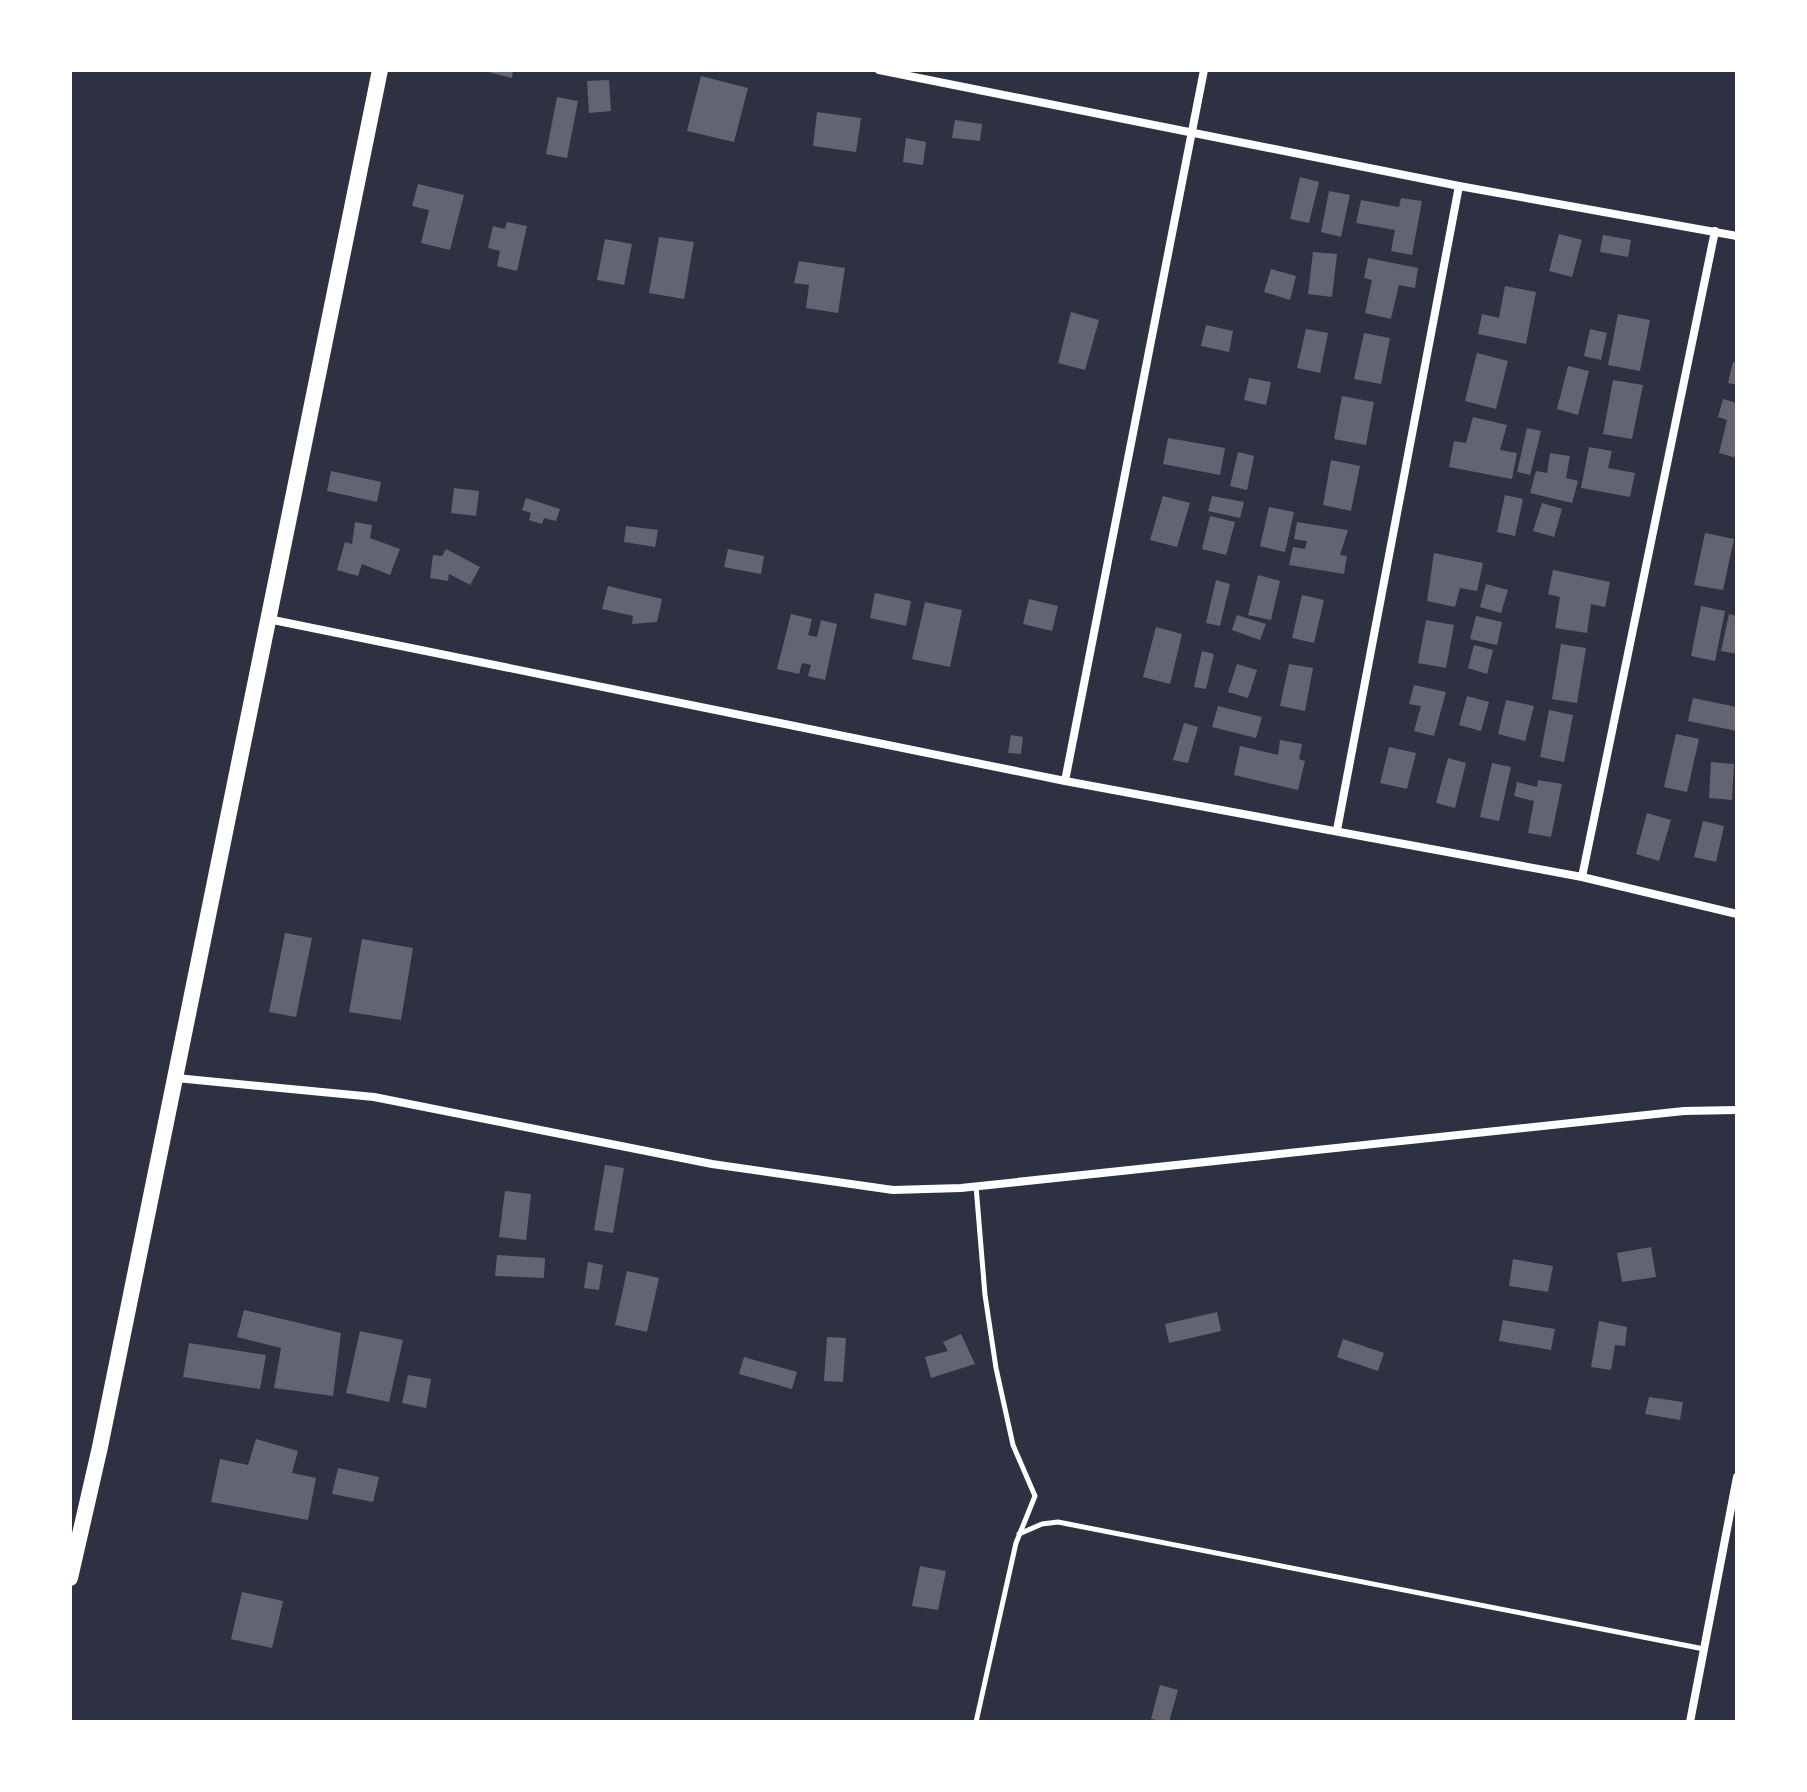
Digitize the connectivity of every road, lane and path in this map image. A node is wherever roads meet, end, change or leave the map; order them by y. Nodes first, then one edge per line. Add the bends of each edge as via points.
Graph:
1 (380, 70) edge
2 (879, 70) edge
3 (1204, 70) edge
4 (1193, 130) junction
5 (1459, 186) junction
6 (1715, 231) junction
7 (1737, 236) edge
8 (268, 618) junction
9 (1065, 781) junction
10 (1337, 830) junction
11 (1582, 877) junction
12 (1737, 914) edge
13 (175, 1078) junction
14 (1737, 1110) edge
15 (976, 1186) junction
16 (1737, 1477) edge
17 (1019, 1534) junction
18 (70, 1578) edge
19 (1704, 1649) junction
20 (976, 1722) edge
21 (1690, 1722) edge

1 - 8 highway
2 - 4 street
3 - 4 street
4 - 5 street
4 - 9 street
5 - 6 street
5 - 10 street
6 - 7 street
6 - 11 street
8 - 9 street
8 - 13 highway
9 - 10 street
10 - 11 street
11 - 12 street
13 - 15 street via 374,1097 712,1164 893,1190
13 - 18 highway
14 - 15 street via 1684,1111
15 - 17 lane via 996,1368 1013,1445 1035,1490
16 - 19 street
17 - 19 lane via 1058,1522
17 - 20 lane
19 - 21 street

